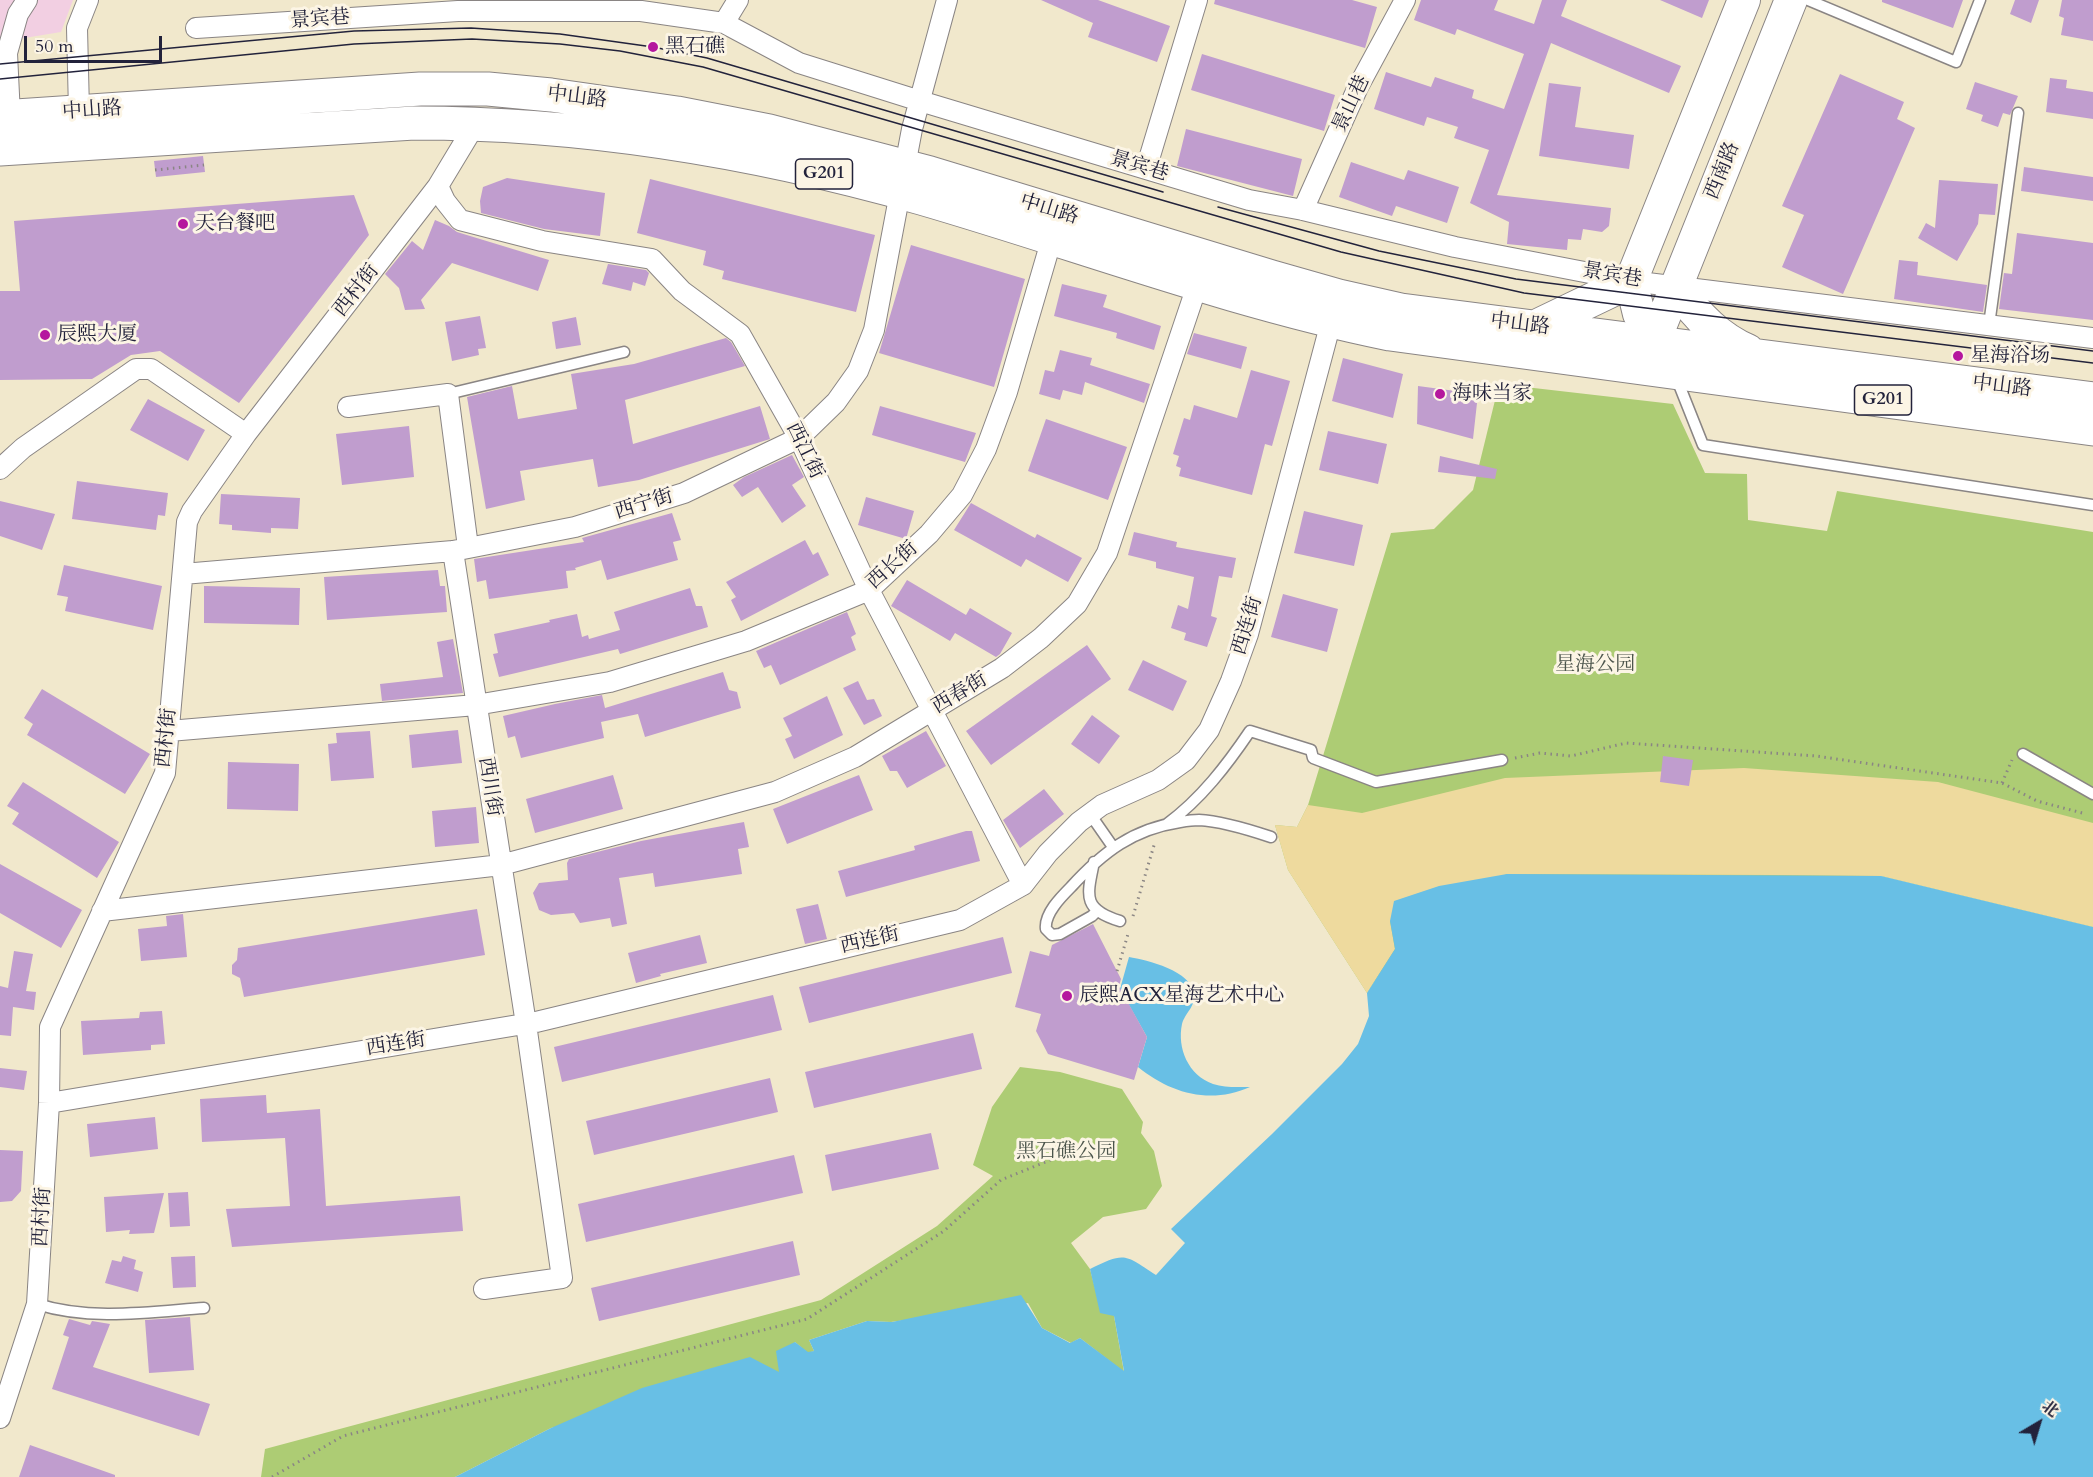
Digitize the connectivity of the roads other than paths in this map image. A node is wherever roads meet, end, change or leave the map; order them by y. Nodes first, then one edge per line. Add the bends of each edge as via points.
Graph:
1 (27, 0) edge
2 (88, 0) edge
3 (738, 0) edge
4 (947, 0) edge
5 (1197, 0) edge
6 (1405, 0) edge
7 (1744, 0) edge
8 (1791, 0) edge
9 (1808, 0) edge
10 (1980, 0) edge
11 (458, 6) edge
12 (724, 24) junction
13 (196, 28) dead end
14 (920, 101) junction
15 (79, 111) junction
16 (2018, 113) dead end
17 (5, 116) edge
18 (476, 123) junction
19 (0, 149) edge
20 (1146, 169) junction
21 (902, 180) junction
22 (438, 186) junction
23 (1303, 210) junction
24 (1052, 238) junction
25 (1631, 280) junction
26 (1198, 283) junction
27 (1676, 286) junction
28 (1331, 322) junction
29 (1989, 325) junction
30 (1535, 327) junction
31 (2093, 339) edge
32 (1654, 342) junction
33 (624, 352) dead end
34 (1760, 356) junction
35 (1629, 366) junction
36 (1674, 372) junction
37 (448, 394) junction
38 (2093, 399) edge
39 (348, 407) dead end
40 (2093, 429) edge
41 (246, 434) junction
42 (799, 438) junction
43 (0, 469) edge
44 (2093, 505) edge
45 (460, 549) junction
46 (183, 574) junction
47 (869, 590) junction
48 (476, 705) junction
49 (933, 710) junction
50 (169, 731) junction
51 (2023, 754) road end
52 (1502, 760) road end
53 (2093, 794) edge
54 (1090, 814) junction
55 (1164, 825) junction
56 (1271, 837) dead end
57 (1113, 847) junction
58 (1094, 862) junction
59 (501, 865) junction
60 (1023, 885) junction
61 (102, 911) junction
62 (1096, 912) junction
63 (1125, 922) road end
64 (526, 1024) junction
65 (49, 1103) junction
66 (484, 1289) dead end
67 (37, 1304) junction
68 (204, 1308) dead end
69 (0, 1418) edge

1 - 17 street via 18,14 7,53
2 - 15 street via 77,28
3 - 12 street
4 - 14 street, 西宁街
5 - 20 street
6 - 23 street, 景山巷 via 1358,87
7 - 25 main road
8 - 27 main road, 西南路
9 - 10 lane via 1956,62
11 - 12 street, 景宾巷 via 641,11
11 - 13 street, 景宾巷
12 - 14 street, 景宾巷 via 799,63
14 - 20 street, 景宾巷
14 - 21 street, 西宁街
15 - 17 highway, 中山路 / G201
15 - 21 highway, 中山路 / G201 via 420,89 488,89 677,113 768,131
16 - 29 lane
18 - 19 highway, 中山路 / G201 via 414,123
18 - 21 highway, 中山路 / G201 via 590,131
18 - 22 street, 西村街
20 - 23 street, 景宾巷 via 1249,200
21 - 24 highway, 中山路 / G201
21 - 30 highway, 中山路 / G201 via 1339,296 1401,310
21 - 42 street, 西宁街 via 874,330 858,371 836,402
22 - 41 street, 西村街
22 - 42 street, 西江街 via 460,220 542,241 652,259 682,291 740,334
23 - 25 street, 景宾巷 via 1455,248
24 - 26 highway, 中山路 / G201
24 - 47 street, 西长街 via 1007,392 986,448 962,495 929,534
25 - 27 street, 景宾巷
25 - 30 highway
25 - 32 main road via 1639,314
26 - 28 highway, 中山路 / G201
26 - 49 street, 西春街 via 1107,553 1077,604 1002,668
27 - 29 street, 景宾巷
27 - 32 main road, 西南路
27 - 34 highway via 1706,322 1741,348
28 - 35 highway, 中山路 / G201 via 1390,334
28 - 54 street, 西连街 via 1248,634 1209,730 1186,760 1158,780
29 - 31 street, 景宾巷
30 - 32 highway, 中山路 / G201
32 - 34 highway, 中山路 / G201
32 - 35 main road, 西南路 via 1644,356
32 - 36 main road
33 - 37 lane
34 - 38 highway, 中山路 / G201
35 - 36 highway, 中山路 / G201
36 - 40 highway, 中山路 / G201
36 - 44 lane via 1703,445
37 - 39 street
37 - 45 street, 西川街
41 - 43 street via 151,369 136,369 23,448
41 - 46 street, 西村街 via 187,522
42 - 45 street, 西宁街 via 684,493 575,527
42 - 47 street, 西江街
45 - 46 street, 西宁街
45 - 48 street, 西川街
46 - 50 street, 西村街
47 - 48 street, 西长街 via 746,641 610,682
47 - 49 street, 西江街
48 - 50 street, 西长街
48 - 59 street, 西川街
49 - 59 street, 西春街 via 855,758 775,792
49 - 60 street, 西江街
50 - 61 street, 西村街 via 165,773
51 - 53 lane
52 - 55 lane via 1376,782 1313,758 1311,750 1250,731 1194,802
54 - 57 lane
54 - 60 street, 西连街 via 1048,853
55 - 56 lane via 1199,820
55 - 57 lane
57 - 58 lane
58 - 62 lane via 1089,889
58 - 62 lane via 1050,912 1046,929 1052,935 1060,934
59 - 61 street, 西春街
59 - 64 street, 西川街
60 - 64 street, 西连街 via 960,920
61 - 65 street, 西村街 via 50,1026
62 - 63 lane
64 - 65 street, 西连街
64 - 66 street, 西川街 via 562,1278
65 - 67 street, 西村街
67 - 68 lane via 60,1311 130,1314
67 - 69 street, 西村街

